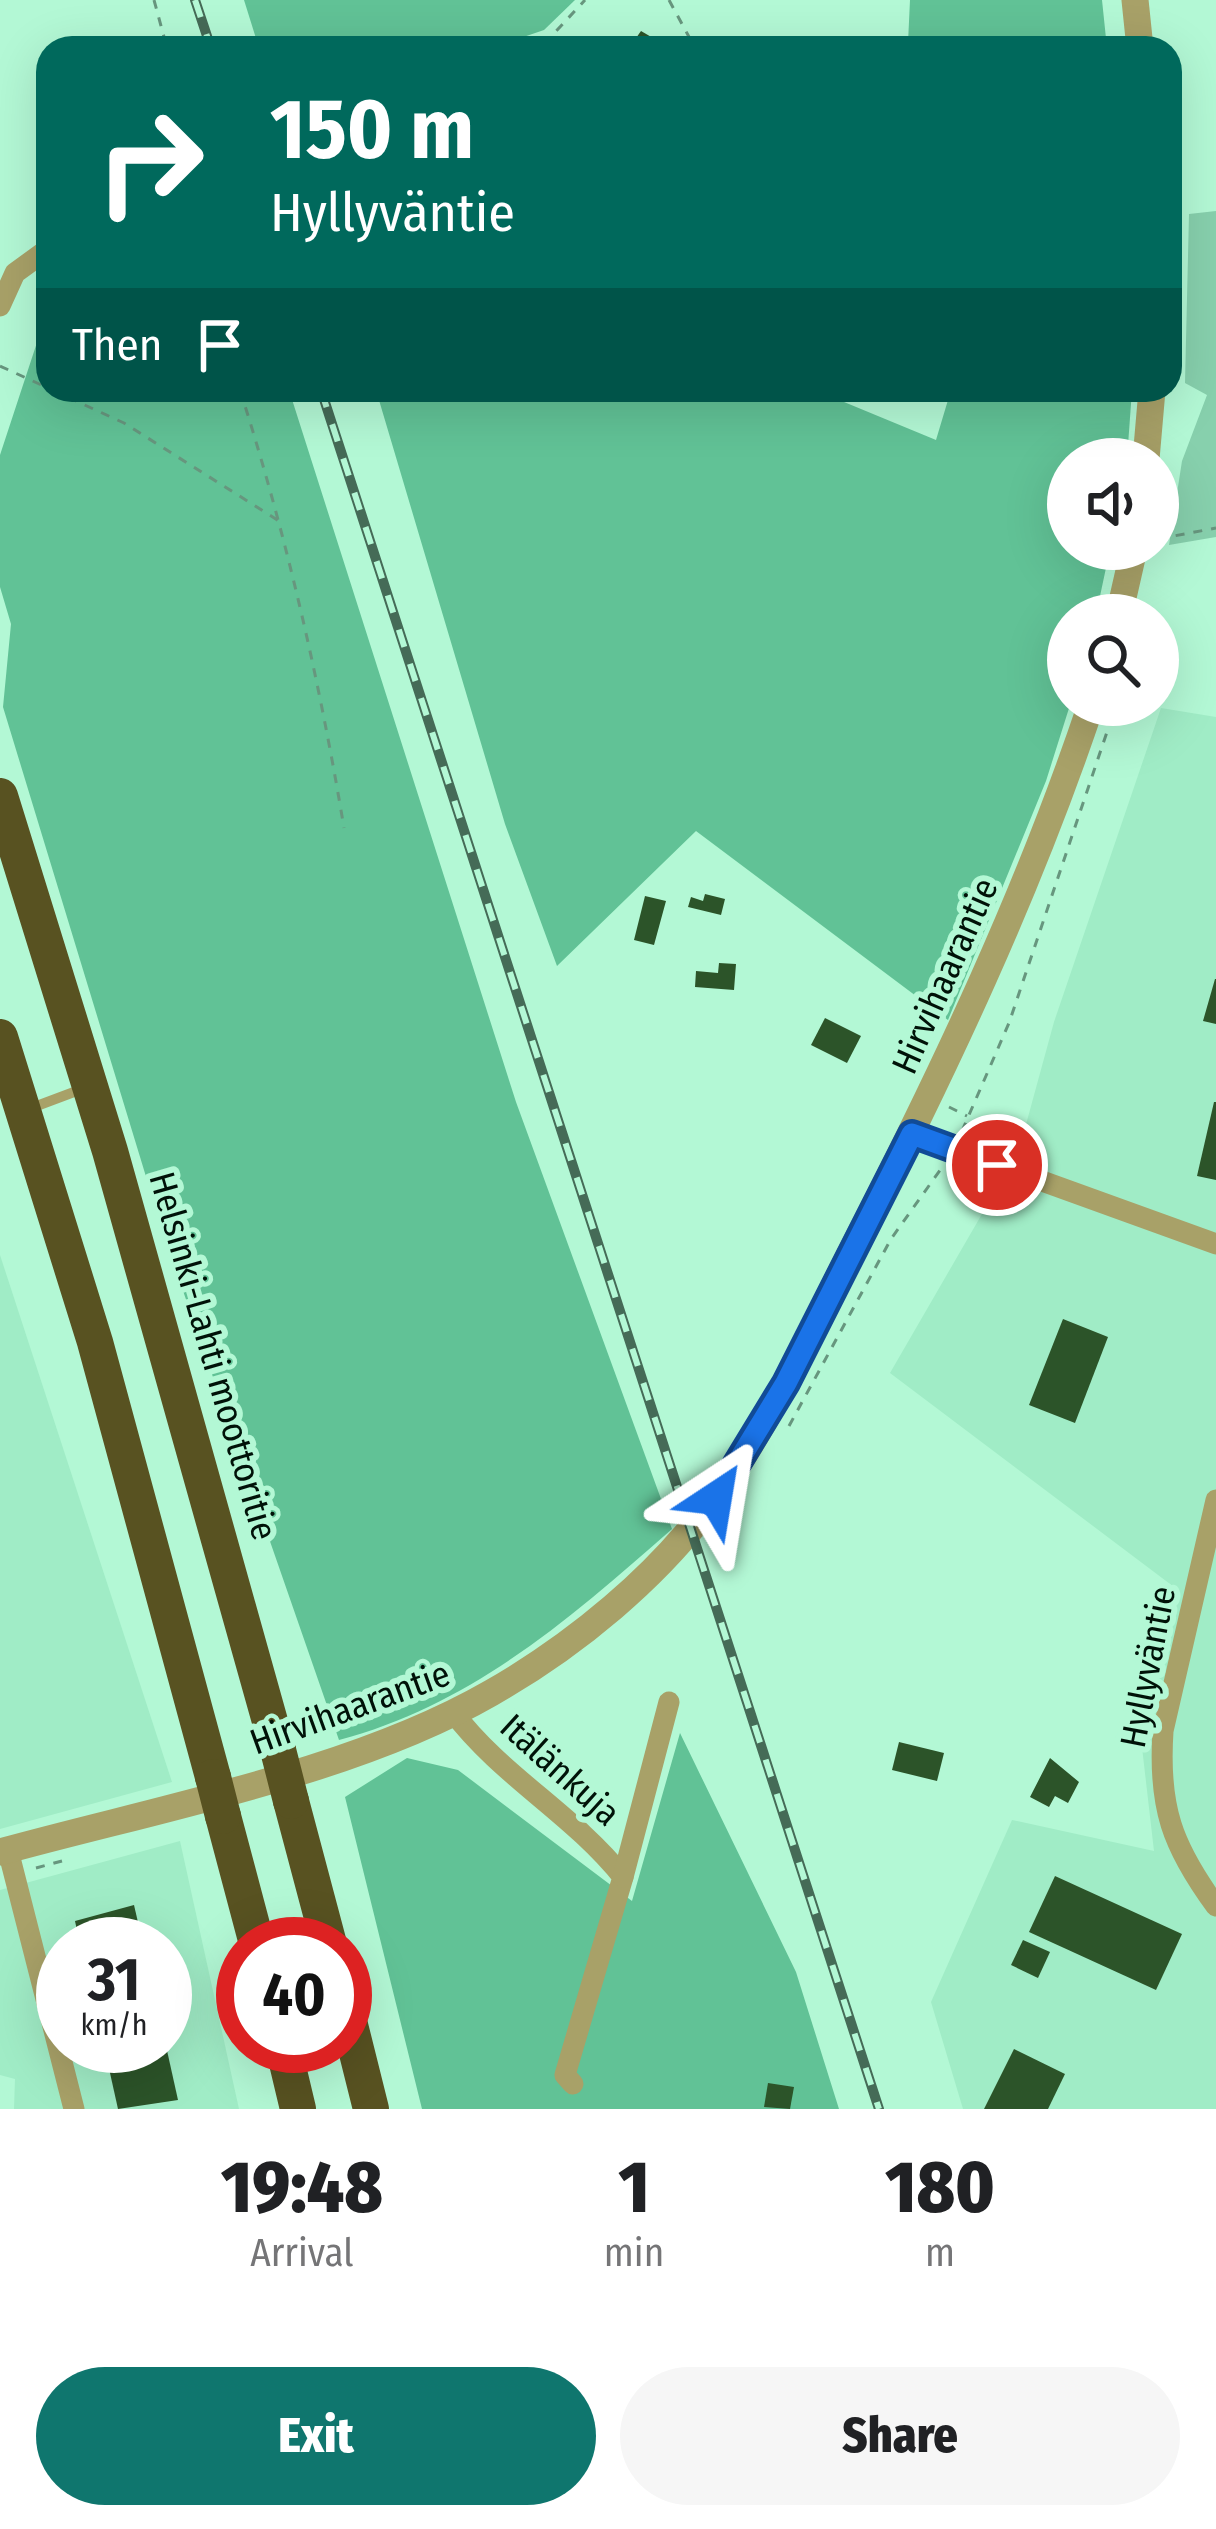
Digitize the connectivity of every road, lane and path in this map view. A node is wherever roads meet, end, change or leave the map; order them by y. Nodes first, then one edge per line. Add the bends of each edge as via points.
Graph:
1 (154, 0) edge
2 (585, 0) edge
3 (669, 0) edge
4 (1135, 0) edge
5 (164, 36) edge
6 (551, 36) edge
7 (688, 36) edge
8 (1139, 36) edge
9 (36, 258) edge
10 (0, 306) edge
11 (0, 366) edge
12 (36, 383) edge
13 (78, 402) edge
14 (244, 402) edge
15 (1162, 402) edge
16 (1159, 438) edge
17 (282, 523) junction
18 (1216, 528) edge
19 (1179, 534) edge
20 (1096, 726) edge
21 (1097, 726) edge
22 (0, 796) edge
23 (344, 828) dead end
24 (0, 1037) edge
25 (90, 1086) junction
26 (23, 1111) junction
27 (912, 1134) junction
28 (952, 1149) junction
29 (1216, 1244) edge
30 (785, 1432) dead end
31 (1216, 1500) edge
32 (669, 1702) dead end
33 (453, 1712) junction
34 (72, 1858) dead end
35 (7, 1859) edge
36 (623, 1877) junction
37 (1216, 1906) edge
38 (250, 1917) edge
39 (322, 1917) edge
40 (269, 2073) edge
41 (289, 2073) edge
42 (362, 2073) edge
43 (573, 2084) dead end
44 (74, 2109) edge
45 (273, 2109) edge
46 (298, 2109) edge
47 (371, 2109) edge

1 - 5 path
2 - 6 path
3 - 7 path
4 - 8 street
9 - 10 street via 15,273
11 - 12 path
13 - 17 path
14 - 17 path
15 - 16 street
17 - 23 path
18 - 19 path
20 - 27 street, Hirvihaarantie
21 - 28 path via 1009,1023
22 - 25 highway, Helsinki-Lahti moottoritie
24 - 26 highway
25 - 26 lane
25 - 39 highway, Helsinki-Lahti moottoritie, bridge
26 - 38 highway, bridge via 95,1342
27 - 28 street
27 - 33 street, Hirvihaarantie via 786,1383 716,1498 600,1617
28 - 29 street
28 - 30 path via 877,1263
31 - 37 street, Hyllyväntie via 1161,1766 1181,1858
32 - 36 street, Itälänkuja
33 - 35 street, Hirvihaarantie via 369,1747
33 - 36 street, Itälänkuja
34 - 35 path
35 - 44 street
36 - 43 street, Itälänkuja via 565,2075
40 - 45 highway
41 - 46 highway
42 - 47 highway

